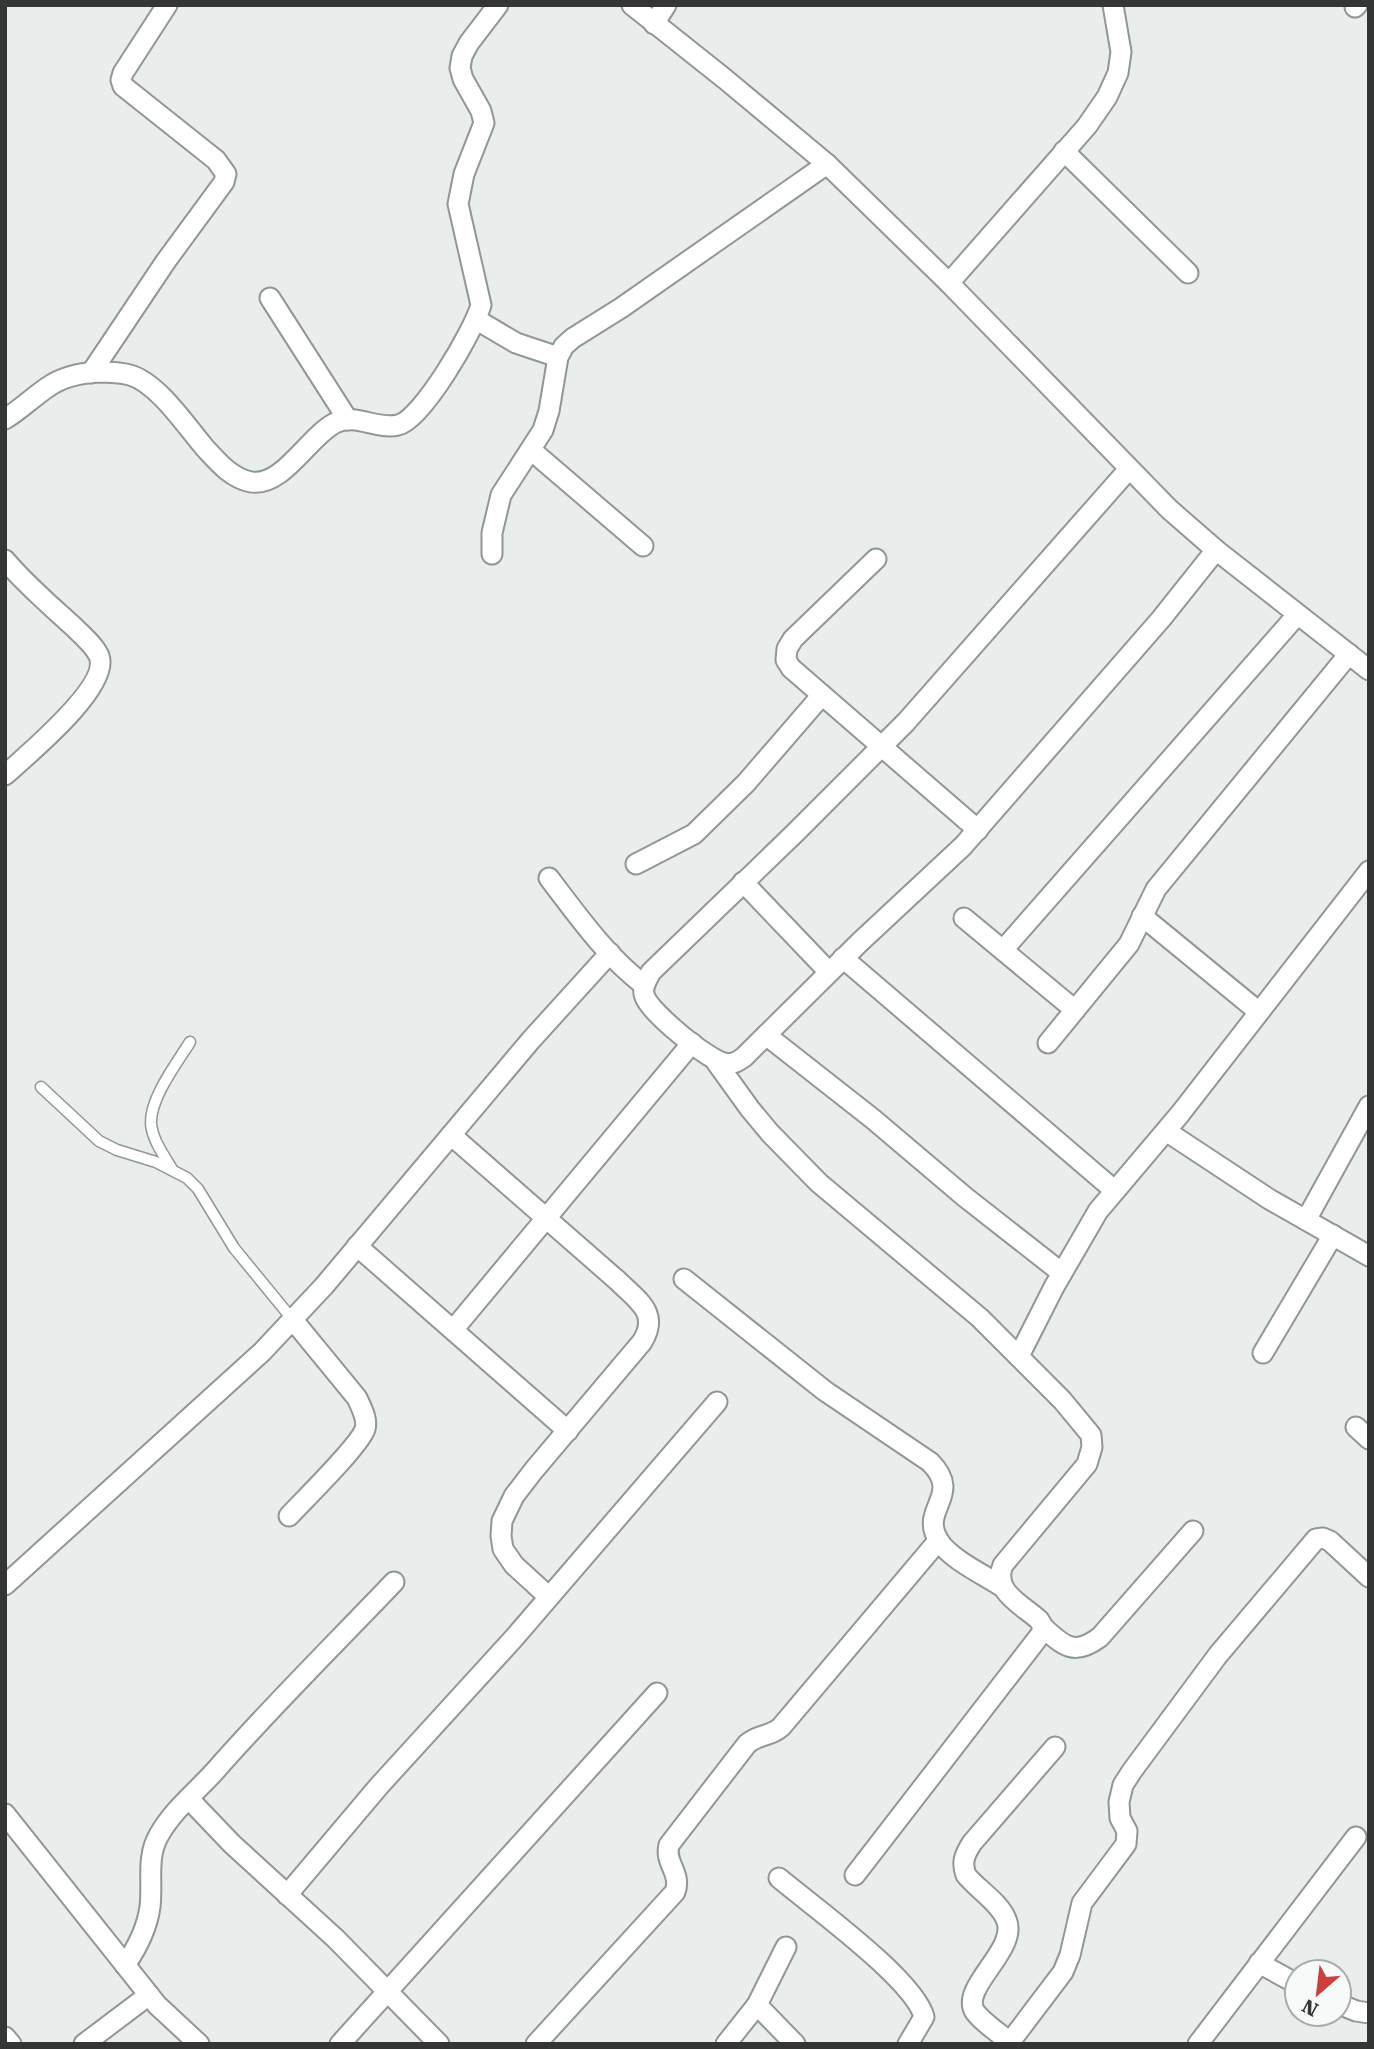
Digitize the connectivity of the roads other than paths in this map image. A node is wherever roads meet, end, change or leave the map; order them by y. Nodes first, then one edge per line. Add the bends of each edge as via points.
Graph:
1 (167, 5) edge
2 (498, 5) edge
3 (632, 5) edge
4 (666, 5) edge
5 (1113, 5) edge
6 (654, 23) junction
7 (1064, 151) junction
8 (827, 164) junction
9 (1188, 274) dead end
10 (949, 283) junction
11 (270, 298) dead end
12 (477, 320) junction
13 (558, 357) junction
14 (91, 373) junction
15 (5, 419) edge
16 (348, 420) junction
17 (531, 450) junction
18 (1129, 469) junction
19 (643, 546) dead end
20 (1216, 550) junction
21 (492, 554) dead end
22 (876, 559) dead end
23 (5, 560) edge
24 (1297, 615) junction
25 (1349, 654) junction
26 (1369, 670) edge
27 (822, 695) junction
28 (883, 746) junction
29 (5, 775) edge
30 (978, 830) junction
31 (636, 864) dead end
32 (1369, 871) edge
33 (549, 878) dead end
34 (743, 882) junction
35 (1142, 916) junction
36 (964, 918) dead end
37 (1003, 950) junction
38 (610, 953) junction
39 (836, 965) junction
40 (644, 985) junction
41 (1075, 1010) junction
42 (1259, 1012) junction
43 (766, 1035) junction
44 (190, 1042) dead end
45 (692, 1044) junction
46 (1048, 1044) dead end
47 (714, 1059) junction
48 (41, 1087) dead end
49 (1369, 1106) edge
50 (1167, 1131) junction
51 (451, 1135) junction
52 (172, 1169) junction
53 (1114, 1190) junction
54 (548, 1217) junction
55 (1306, 1220) junction
56 (1333, 1235) junction
57 (357, 1246) junction
58 (1369, 1256) edge
59 (1062, 1273) junction
60 (684, 1279) dead end
61 (293, 1320) junction
62 (453, 1331) junction
63 (1263, 1353) dead end
64 (1019, 1356) junction
65 (717, 1402) dead end
66 (568, 1430) junction
67 (289, 1516) dead end
68 (1193, 1531) dead end
69 (938, 1541) junction
70 (1369, 1577) edge
71 (394, 1582) dead end
72 (5, 1585) edge
73 (1001, 1586) junction
74 (549, 1597) junction
75 (1043, 1627) junction
76 (657, 1693) dead end
77 (1055, 1747) dead end
78 (189, 1799) junction
79 (5, 1814) edge
80 (1356, 1838) dead end
81 (855, 1875) dead end
82 (779, 1878) dead end
83 (287, 1895) junction
84 (786, 1947) dead end
85 (1259, 1962) junction
86 (125, 1965) junction
87 (1283, 1976) edge
88 (387, 1991) junction
89 (149, 1996) junction
90 (757, 2005) junction
91 (5, 2037) edge
92 (1011, 2043) edge
93 (10, 2044) edge
94 (84, 2044) edge
95 (199, 2044) edge
96 (340, 2044) edge
97 (439, 2044) edge
98 (536, 2044) edge
99 (726, 2044) edge
100 (795, 2044) edge
101 (908, 2044) edge
102 (1198, 2044) edge

1 - 14 street via 123,73 123,86 216,160 226,174
2 - 12 street via 469,43 460,68 484,123 458,204 479,290
3 - 6 street
4 - 6 street
5 - 7 street via 1121,52 1118,73 1087,126
6 - 8 street
7 - 9 street
7 - 10 street
8 - 10 street
8 - 13 street via 573,338
10 - 18 street
11 - 16 street
12 - 13 street via 516,343
12 - 16 street via 410,420 384,426
13 - 17 street via 549,411
14 - 15 street via 59,381
14 - 16 street via 130,375 151,386 217,461 251,482 275,477 326,429
17 - 19 street
17 - 21 street via 501,495
18 - 20 street
18 - 28 street
20 - 24 street
20 - 30 street
22 - 27 street via 787,649 791,668
23 - 29 street via 88,641 102,667 85,697
24 - 25 street
24 - 37 street
25 - 26 street
25 - 35 street via 1156,889
27 - 28 street
27 - 31 street via 746,783 694,834
28 - 30 street
28 - 34 street
30 - 39 street
32 - 42 street
33 - 38 street
34 - 39 street
34 - 40 street via 662,960
35 - 41 street via 1129,944
35 - 42 street
36 - 37 street
37 - 41 street
38 - 40 street
38 - 51 street
39 - 43 street
39 - 53 street
40 - 45 street via 645,997 655,1011
41 - 46 street
42 - 50 street
43 - 47 street via 735,1063
43 - 59 street
44 - 52 lane via 153,1109 156,1141
45 - 47 street
45 - 54 street
47 - 64 street via 757,1117 819,1183 935,1278
48 - 52 lane via 99,1141
49 - 55 street
50 - 53 street
50 - 55 street
51 - 54 street
51 - 57 street
52 - 61 lane via 198,1189 234,1248
53 - 59 street
54 - 62 street
54 - 66 street via 641,1303 650,1317 642,1342
55 - 56 street
56 - 58 street
56 - 63 street
57 - 61 street
57 - 62 street
59 - 64 street
60 - 69 street via 780,1357 941,1473 944,1485 932,1524
61 - 67 street via 357,1398 365,1429
61 - 72 street
62 - 66 street
64 - 73 street via 1084,1424 1092,1447 1087,1464 1070,1487 1003,1565
65 - 74 street
66 - 74 street via 514,1496 500,1536 514,1565
68 - 75 street via 1090,1645 1069,1647
69 - 73 street
69 - 98 street via 781,1727 747,1744 669,1845 668,1859 678,1883 675,1892
70 - 92 street via 1330,1541 1316,1539 1217,1655 1123,1785 1119,1812 1127,1831 1126,1844 1082,1903 1063,1972
71 - 78 street
73 - 75 street
74 - 83 street
75 - 81 street via 1019,1665
76 - 88 street
77 - 92 street via 972,1843 963,1866 1007,1919 1003,1946 971,2001 980,2017
78 - 83 street
78 - 86 street via 157,1837 150,1858 150,1908 136,1949
79 - 86 street
80 - 85 street
82 - 101 street via 875,1957 915,2000 924,2017
83 - 88 street
84 - 90 street
85 - 87 street
85 - 102 street
86 - 89 street
88 - 96 street
88 - 97 street
89 - 94 street
89 - 95 street
90 - 99 street
90 - 100 street
91 - 93 street

